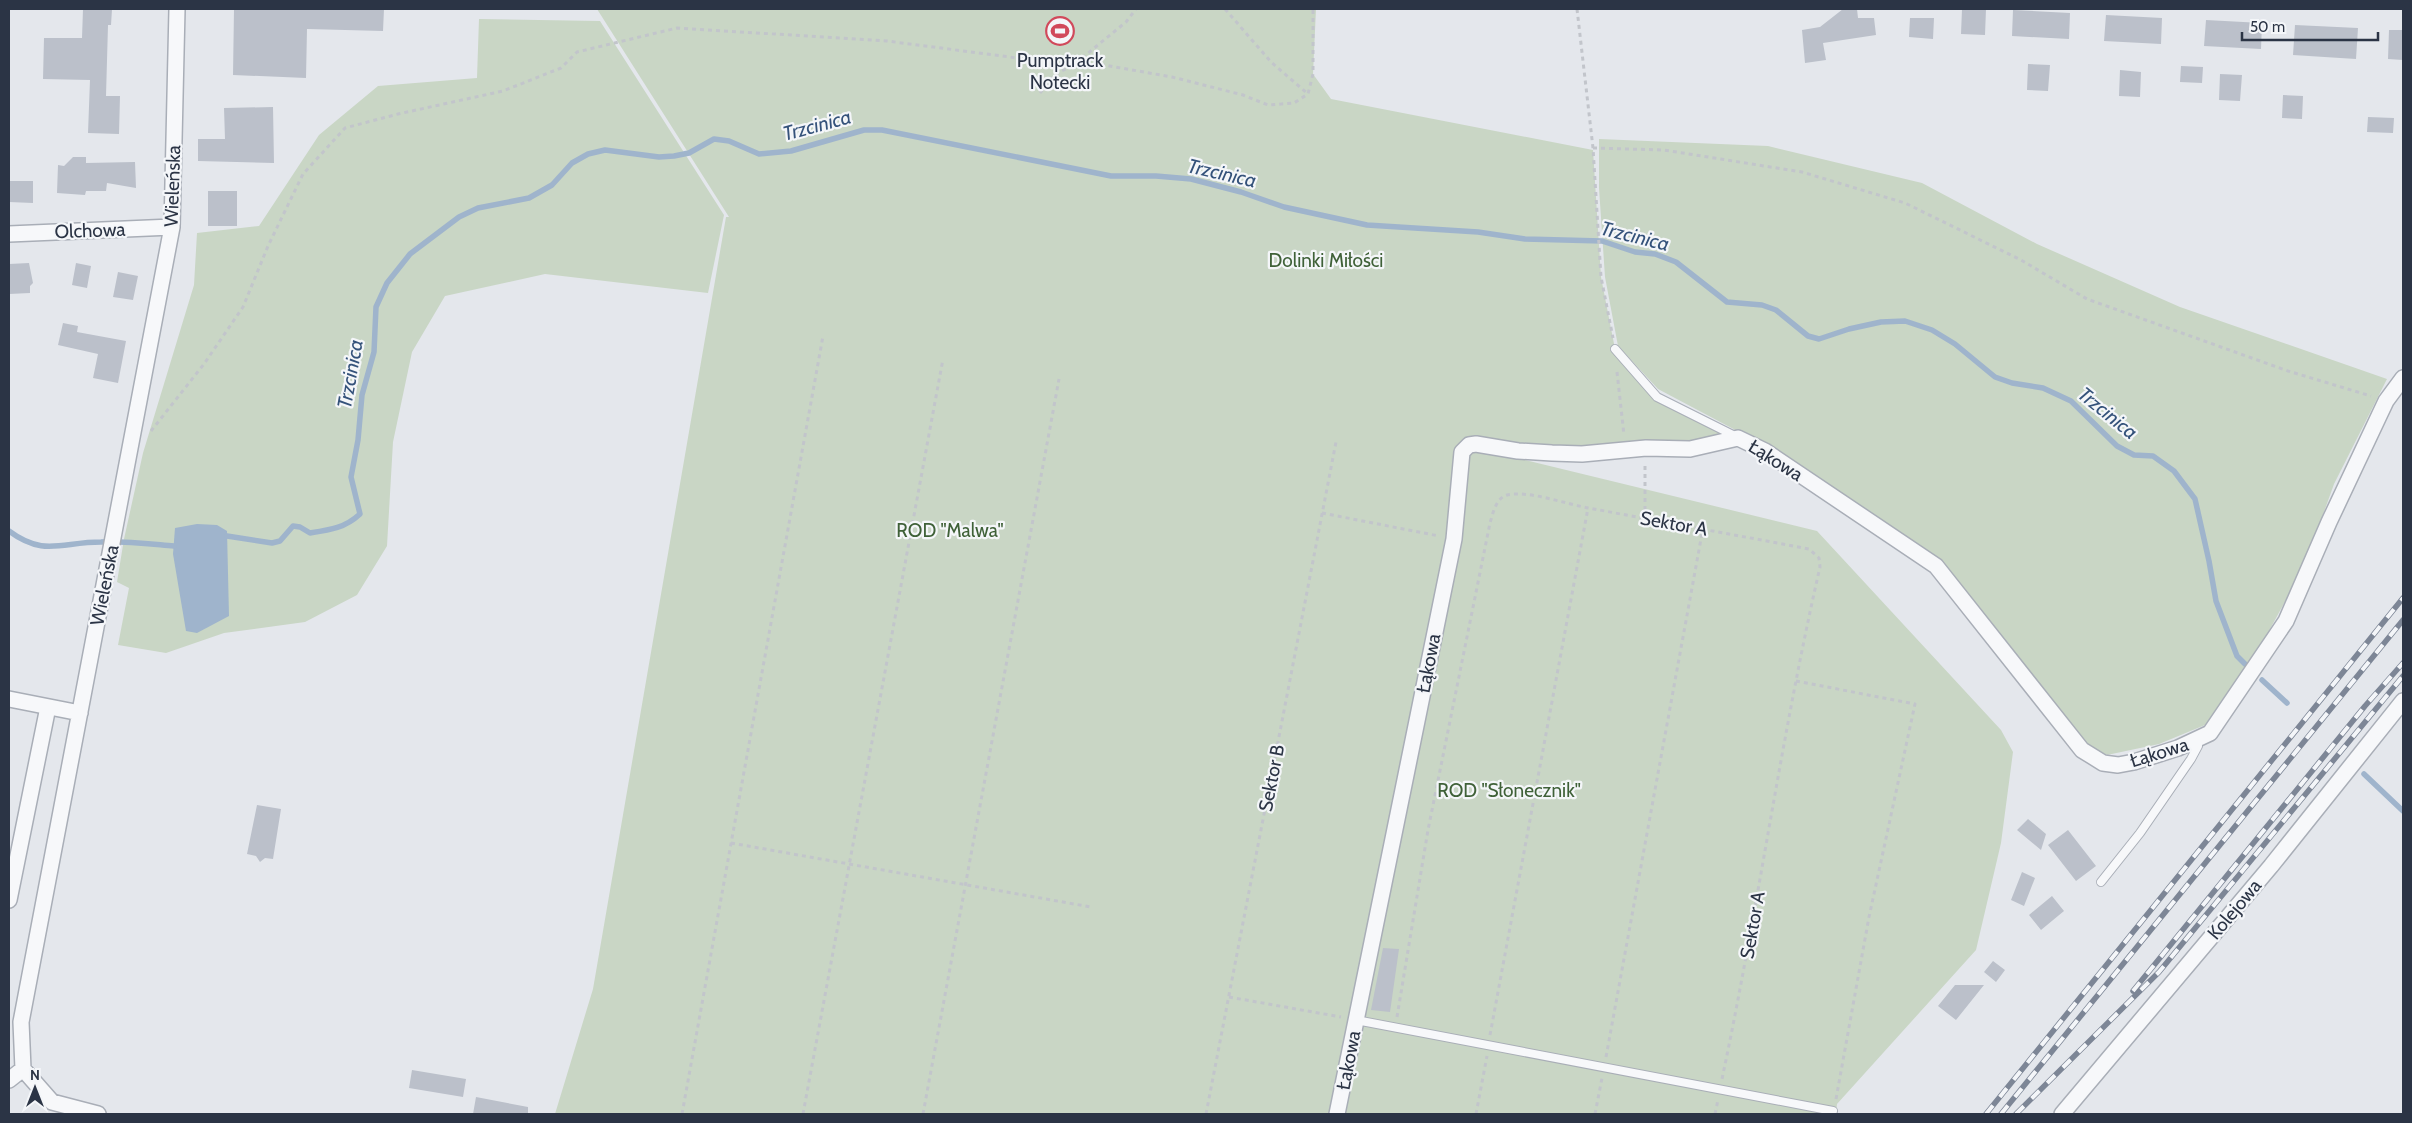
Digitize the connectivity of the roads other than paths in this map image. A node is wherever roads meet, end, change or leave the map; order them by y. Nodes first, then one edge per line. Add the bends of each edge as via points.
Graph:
1 (177, 9) edge
2 (172, 227) junction
3 (9, 234) edge
4 (1615, 350) road end
5 (2403, 378) edge
6 (1738, 438) junction
7 (9, 700) edge
8 (2403, 701) edge
9 (48, 707) junction
10 (80, 713) junction
11 (2198, 740) junction
12 (2101, 882) dead end
13 (9, 900) edge
14 (1356, 1020) junction
15 (23, 1068) junction
16 (9, 1080) edge
17 (1833, 1111) road end
18 (98, 1114) edge
19 (1337, 1114) edge
20 (2062, 1114) edge

1 - 2 street, Wieleńska
2 - 3 street, Olchowa
2 - 10 street, Wieleńska
4 - 6 lane via 1657,397
5 - 11 street, Łąkowa via 2386,401 2286,621 2210,733
6 - 11 street, Łąkowa via 1765,451 1936,566 2082,750 2104,763 2118,765
6 - 14 street, Łąkowa via 1690,449 1646,448 1582,454 1469,445 1462,452 1454,539
7 - 9 street
8 - 20 street, Kolejowa via 2271,866
9 - 10 street
9 - 13 street
10 - 15 street, Wieleńska via 21,1022
11 - 12 lane via 2194,754 2145,826
14 - 17 lane
14 - 19 street, Łąkowa
15 - 16 street
15 - 18 street via 52,1102

